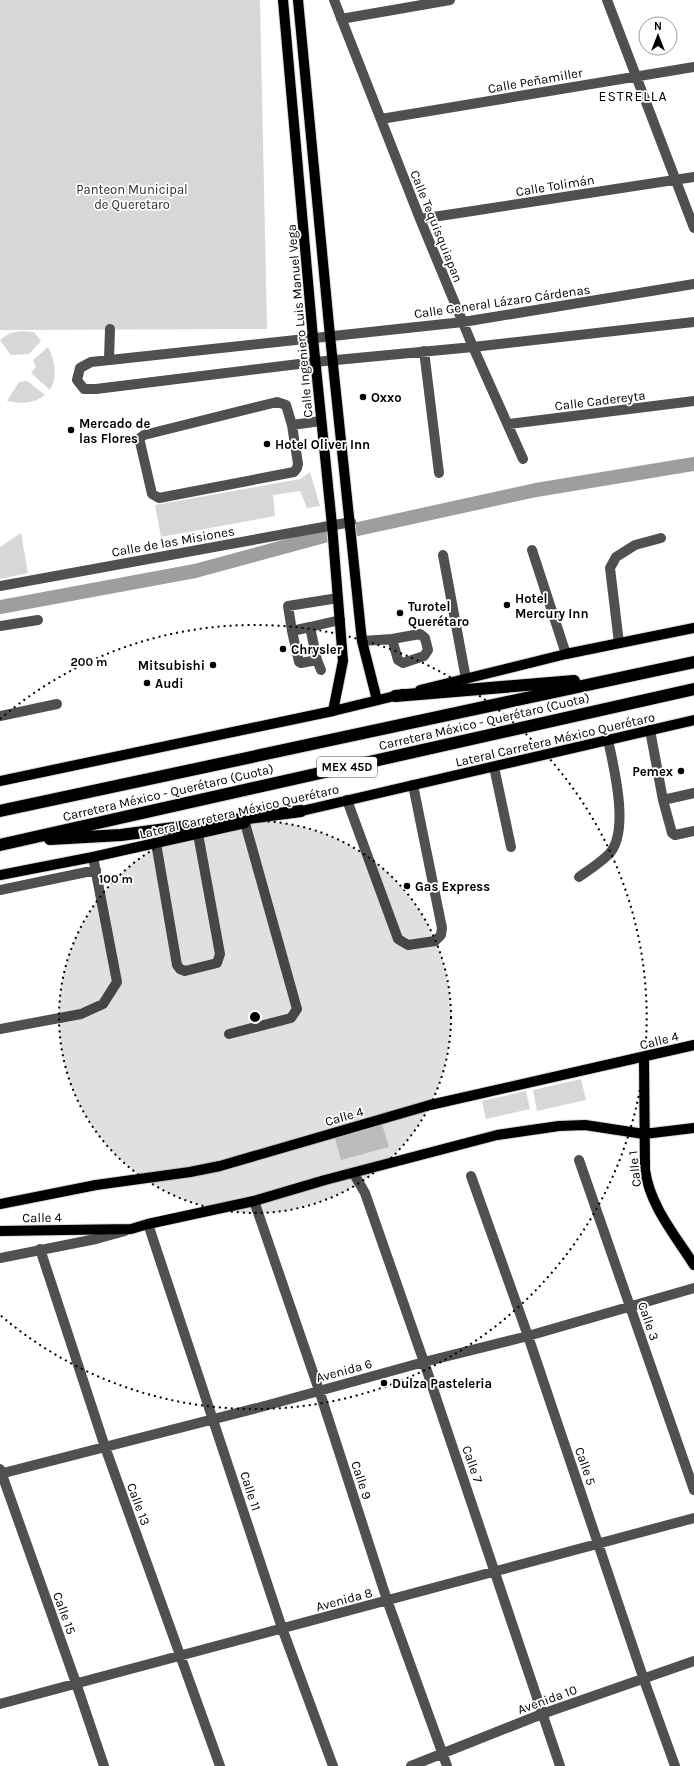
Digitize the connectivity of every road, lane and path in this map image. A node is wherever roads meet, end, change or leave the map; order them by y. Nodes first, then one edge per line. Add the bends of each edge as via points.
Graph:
1 (282, 0) edge
2 (298, 0) edge
3 (334, 0) edge
4 (450, 0) edge
5 (607, 0) edge
6 (341, 19) junction
7 (694, 67) edge
8 (636, 77) junction
9 (381, 120) junction
10 (694, 177) edge
11 (676, 179) junction
12 (420, 219) junction
13 (694, 228) edge
14 (694, 284) edge
15 (462, 322) junction
16 (694, 322) edge
17 (110, 329) dead end
18 (330, 336) junction
19 (313, 338) junction
20 (472, 347) junction
21 (424, 351) junction
22 (109, 359) junction
23 (333, 360) junction
24 (315, 362) junction
25 (694, 401) edge
26 (321, 420) junction
27 (509, 424) junction
28 (292, 425) junction
29 (523, 459) dead end
30 (439, 473) dead end
31 (351, 522) junction
32 (332, 525) junction
33 (661, 538) dead end
34 (532, 550) dead end
35 (443, 555) dead end
36 (0, 586) edge
37 (338, 598) junction
38 (38, 620) dead end
39 (340, 620) junction
40 (0, 626) edge
41 (310, 627) junction
42 (694, 628) edge
43 (292, 631) junction
44 (392, 639) dead end
45 (362, 641) junction
46 (619, 643) junction
47 (566, 654) junction
48 (694, 658) edge
49 (317, 660) junction
50 (694, 662) edge
51 (669, 667) junction
52 (321, 670) dead end
53 (623, 676) junction
54 (466, 679) junction
55 (694, 689) edge
56 (395, 696) junction
57 (377, 700) junction
58 (57, 704) dead end
59 (333, 711) junction
60 (0, 716) edge
61 (694, 720) edge
62 (650, 730) junction
63 (608, 740) junction
64 (494, 767) junction
65 (0, 781) edge
66 (413, 785) junction
67 (694, 793) edge
68 (347, 800) junction
69 (663, 800) junction
70 (0, 811) edge
71 (301, 811) junction
72 (245, 823) junction
73 (694, 831) edge
74 (198, 834) junction
75 (13, 842) junction
76 (156, 843) junction
77 (0, 844) edge
78 (511, 847) dead end
79 (93, 857) junction
80 (42, 867) junction
81 (96, 870) junction
82 (0, 875) edge
83 (580, 877) dead end
84 (46, 881) junction
85 (0, 890) edge
86 (0, 1029) edge
87 (229, 1034) dead end
88 (694, 1045) edge
89 (644, 1058) junction
90 (694, 1128) edge
91 (644, 1134) junction
92 (579, 1160) dead end
93 (354, 1174) junction
94 (471, 1176) dead end
95 (254, 1201) junction
96 (0, 1204) edge
97 (148, 1224) junction
98 (131, 1229) junction
99 (0, 1231) edge
100 (40, 1249) junction
101 (0, 1258) edge
102 (694, 1265) edge
103 (694, 1288) edge
104 (631, 1308) junction
105 (528, 1336) junction
106 (424, 1362) junction
107 (319, 1390) junction
108 (213, 1419) junction
109 (105, 1447) junction
110 (1, 1472) edge
111 (694, 1490) edge
112 (694, 1518) edge
113 (599, 1544) junction
114 (495, 1571) junction
115 (387, 1600) junction
116 (282, 1628) junction
117 (179, 1656) junction
118 (694, 1661) edge
119 (644, 1680) junction
120 (76, 1683) junction
121 (0, 1704) edge
122 (542, 1714) junction
123 (443, 1754) junction
124 (104, 1766) edge
125 (220, 1766) edge
126 (333, 1766) edge
127 (411, 1766) edge
128 (447, 1766) edge
129 (560, 1766) edge
130 (675, 1766) edge

1 - 19 main road, Calle Ingeniero Luis Manuel Vega
2 - 18 main road
3 - 6 street, Calle Tequisquiapan
4 - 6 street
5 - 8 street
6 - 9 street, Calle Tequisquiapan
7 - 8 street, Calle Peñamiller
8 - 9 street, Calle Peñamiller
8 - 11 street
9 - 12 street, Calle Tequisquiapan
10 - 11 street, Calle Tolimán
11 - 12 street, Calle Tolimán
11 - 13 street
12 - 15 street, Calle Tequisquiapan
14 - 15 street, Calle General Lázaro Cárdenas
15 - 18 street, Calle General Lázaro Cárdenas
15 - 20 street, Calle Tequisquiapan
16 - 20 street
17 - 22 street
18 - 19 street, Calle General Lázaro Cárdenas
18 - 23 main road
19 - 22 street, Calle General Lázaro Cárdenas
19 - 24 main road, Calle Ingeniero Luis Manuel Vega
20 - 21 street
20 - 27 street, Calle Tequisquiapan
21 - 23 street
21 - 30 street
22 - 24 street, Calle General Lázaro Cárdenas via 92,362 80,368 77,380 84,389
23 - 24 street
23 - 31 main road
24 - 26 main road, Calle Ingeniero Luis Manuel Vega
25 - 27 street, Calle Cadereyta
26 - 28 street
26 - 32 main road, Calle Ingeniero Luis Manuel Vega
27 - 29 street, Calle Tequisquiapan
28 - 28 street via 286,405 277,402 144,436 140,442 152,494 159,498 294,472 298,464
31 - 32 street, Calle de las Misiones
31 - 45 main road
32 - 36 street, Calle de las Misiones
32 - 37 main road, Calle Ingeniero Luis Manuel Vega
33 - 46 street via 635,545 616,557 610,568
34 - 47 street
35 - 54 street
37 - 39 main road, Calle Ingeniero Luis Manuel Vega
37 - 43 street via 289,605 287,608
38 - 40 street
39 - 41 street
39 - 59 main road, Calle Ingeniero Luis Manuel Vega via 343,661
41 - 43 street
41 - 49 street
42 - 46 main road
43 - 49 street via 299,662
44 - 45 street
45 - 57 main road
46 - 47 main road
47 - 54 main road
48 - 51 highway
49 - 52 street
50 - 51 highway, Carretera México - Querétaro (Cuota) / MEX 45D
51 - 53 highway, Carretera México - Querétaro (Cuota) / MEX 45D
53 - 56 highway
53 - 70 highway, Carretera México - Querétaro (Cuota) / MEX 45D
54 - 56 main road
55 - 75 highway, Carretera México - Querétaro (Cuota) / MEX 45D
56 - 57 main road
57 - 59 main road
58 - 60 street
59 - 65 main road
61 - 62 main road, Lateral Carretera México Querétaro
62 - 63 main road, Lateral Carretera México Querétaro
62 - 69 street
63 - 64 main road, Lateral Carretera México Querétaro
63 - 83 street via 615,772 620,817 619,834 610,853
64 - 66 main road, Lateral Carretera México Querétaro
64 - 78 street
66 - 68 main road, Lateral Carretera México Querétaro
66 - 68 street via 442,928 441,935 435,941 408,945 398,939
67 - 69 street
68 - 71 main road, Lateral Carretera México Querétaro
69 - 73 street via 672,833 675,835
71 - 72 main road, Lateral Carretera México Querétaro
71 - 75 highway via 122,835
72 - 74 main road, Lateral Carretera México Querétaro
72 - 87 street via 297,1009 291,1018
74 - 76 main road, Lateral Carretera México Querétaro
74 - 76 street via 220,954 217,963 185,971 180,970 177,965
75 - 77 highway, Carretera México - Querétaro (Cuota) / MEX 45D
76 - 79 main road, Lateral Carretera México Querétaro
79 - 80 main road, Lateral Carretera México Querétaro
79 - 81 street
80 - 82 main road, Lateral Carretera México Querétaro
80 - 84 street
81 - 84 street
81 - 86 street via 117,982 103,1004 81,1014
84 - 85 street
88 - 89 main road, Calle 4
89 - 91 main road, Calle 1
89 - 96 main road, Calle 4 via 430,1105 220,1166 96,1185
90 - 91 main road, Calle 4
91 - 93 main road, Calle 4 via 585,1125 536,1128 450,1146
91 - 102 main road, Calle 1 via 647,1186
92 - 104 street, Calle 3
93 - 95 main road, Calle 4
93 - 106 street, Calle 7 via 365,1193
94 - 105 street, Calle 5
95 - 97 main road, Calle 4
95 - 107 street, Calle 9
97 - 98 main road, Calle 4
97 - 108 street, Calle 11
98 - 99 main road, Calle 4
98 - 100 street via 96,1239
100 - 101 street
100 - 109 street, Calle 13
103 - 104 street, Avenida 6
104 - 105 street, Avenida 6
104 - 111 street, Calle 3
105 - 106 street, Avenida 6
105 - 113 street, Calle 5
106 - 107 street, Avenida 6
106 - 114 street, Calle 7
107 - 108 street, Avenida 6
107 - 115 street, Calle 9
108 - 109 street, Avenida 6
108 - 116 street, Calle 11
109 - 110 street, Avenida 6
109 - 117 street, Calle 13
110 - 120 street, Calle 15
112 - 113 street, Avenida 8
113 - 114 street, Avenida 8
113 - 119 street, Calle 5
114 - 115 street, Avenida 8
114 - 122 street, Calle 7
115 - 116 street, Avenida 8
115 - 123 street, Calle 9
116 - 117 street, Avenida 8
116 - 126 street, Calle 11
117 - 120 street, Avenida 8
117 - 125 street, Calle 13
118 - 119 street, Avenida 10
119 - 122 street, Avenida 10
119 - 130 street, Calle 5
120 - 121 street, Avenida 8
120 - 124 street, Calle 15
122 - 123 street, Avenida 10
122 - 129 street, Calle 7
123 - 127 street, Avenida 10
123 - 128 street, Calle 9

